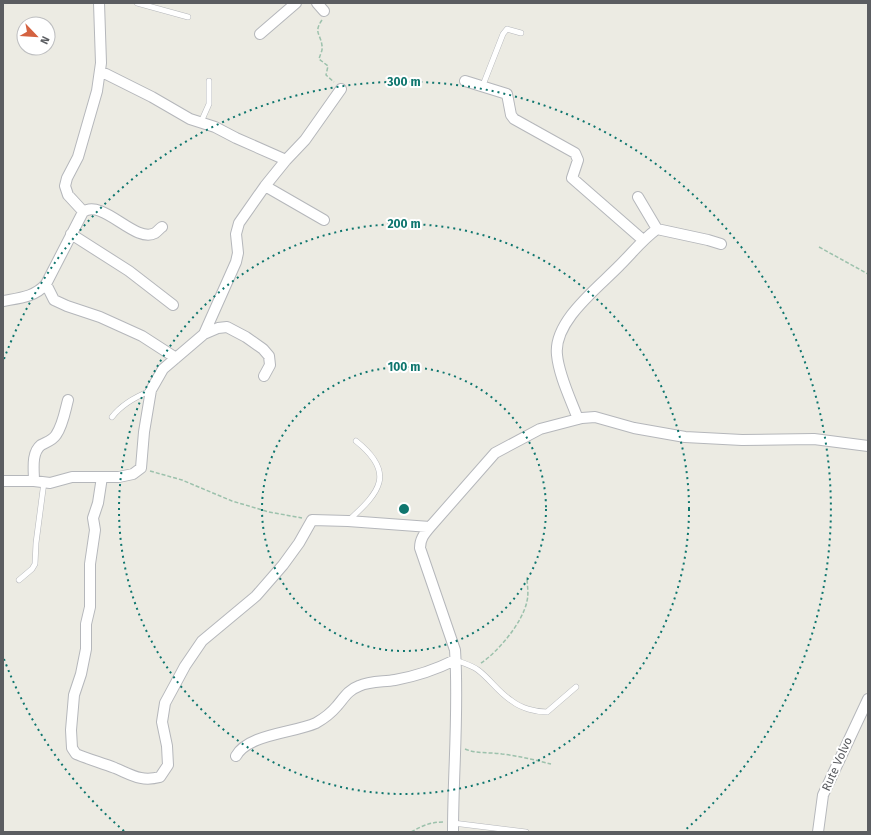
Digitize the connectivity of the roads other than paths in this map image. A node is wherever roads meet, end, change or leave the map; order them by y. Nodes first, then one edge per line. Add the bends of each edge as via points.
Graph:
1 (99, 3) edge
2 (137, 3) edge
3 (296, 3) edge
4 (317, 3) edge
5 (324, 11) road end
6 (188, 17) dead end
7 (521, 33) dead end
8 (260, 34) dead end
9 (100, 73) junction
10 (465, 80) dead end
11 (209, 81) dead end
12 (483, 86) junction
13 (341, 89) road end
14 (201, 122) junction
15 (286, 160) junction
16 (265, 186) junction
17 (638, 196) dead end
18 (83, 212) junction
19 (324, 220) dead end
20 (162, 226) dead end
21 (657, 229) junction
22 (71, 234) junction
23 (643, 240) junction
24 (721, 244) dead end
25 (46, 284) junction
26 (3, 301) edge
27 (173, 305) dead end
28 (204, 334) junction
29 (176, 358) junction
30 (264, 376) dead end
31 (151, 390) junction
32 (68, 400) dead end
33 (112, 417) dead end
34 (578, 419) junction
35 (356, 441) dead end
36 (868, 446) edge
37 (102, 478) junction
38 (3, 481) edge
39 (39, 481) junction
40 (348, 521) junction
41 (430, 527) junction
42 (19, 580) dead end
43 (455, 660) junction
44 (576, 687) dead end
45 (868, 699) edge
46 (236, 756) dead end
47 (453, 828) edge
48 (526, 832) edge
49 (818, 832) edge

1 - 9 street
2 - 6 lane
3 - 8 street
4 - 5 street
7 - 12 lane via 507,29 503,34
9 - 14 street via 190,119
9 - 18 street via 78,157 65,186 68,195
10 - 12 street
11 - 14 lane via 209,104
12 - 23 street via 507,94 514,119 575,153 578,160 572,178
13 - 15 street via 305,140
14 - 15 street
15 - 16 street
16 - 19 street
16 - 28 street via 239,223 236,234 236,262
17 - 21 street
18 - 20 street via 92,209 101,211 146,234 155,233
18 - 22 street
21 - 23 street
21 - 24 street
22 - 25 street
22 - 27 street via 129,271
23 - 34 street via 582,304 565,325 558,341 560,369
25 - 26 street via 28,296
25 - 29 street via 54,300 142,336
28 - 29 street
28 - 30 street via 227,327 246,337 269,356 270,365
29 - 31 street via 164,369
31 - 33 lane via 120,408
31 - 37 street via 141,468 133,474
32 - 39 street via 57,434 37,451 34,460
34 - 36 street via 595,417 634,428 685,437 742,440 814,439
34 - 41 street via 540,429 495,453
35 - 40 lane via 375,460 380,482 375,493
37 - 39 street via 72,477 50,483
37 - 40 street via 94,518 86,649 74,695 72,748 76,754 149,780 160,778 168,765 162,722 165,703 202,641 256,596 300,543 312,520
38 - 39 street
39 - 42 lane via 35,564
40 - 41 street
41 - 43 street via 422,538 420,548 454,650
43 - 44 lane via 472,667 491,680 511,701 540,712 551,710
43 - 46 street via 434,670 396,680 360,685 352,689 336,708 316,723 246,745
43 - 47 street
45 - 49 street, Rute Volvo via 823,795
47 - 48 lane

